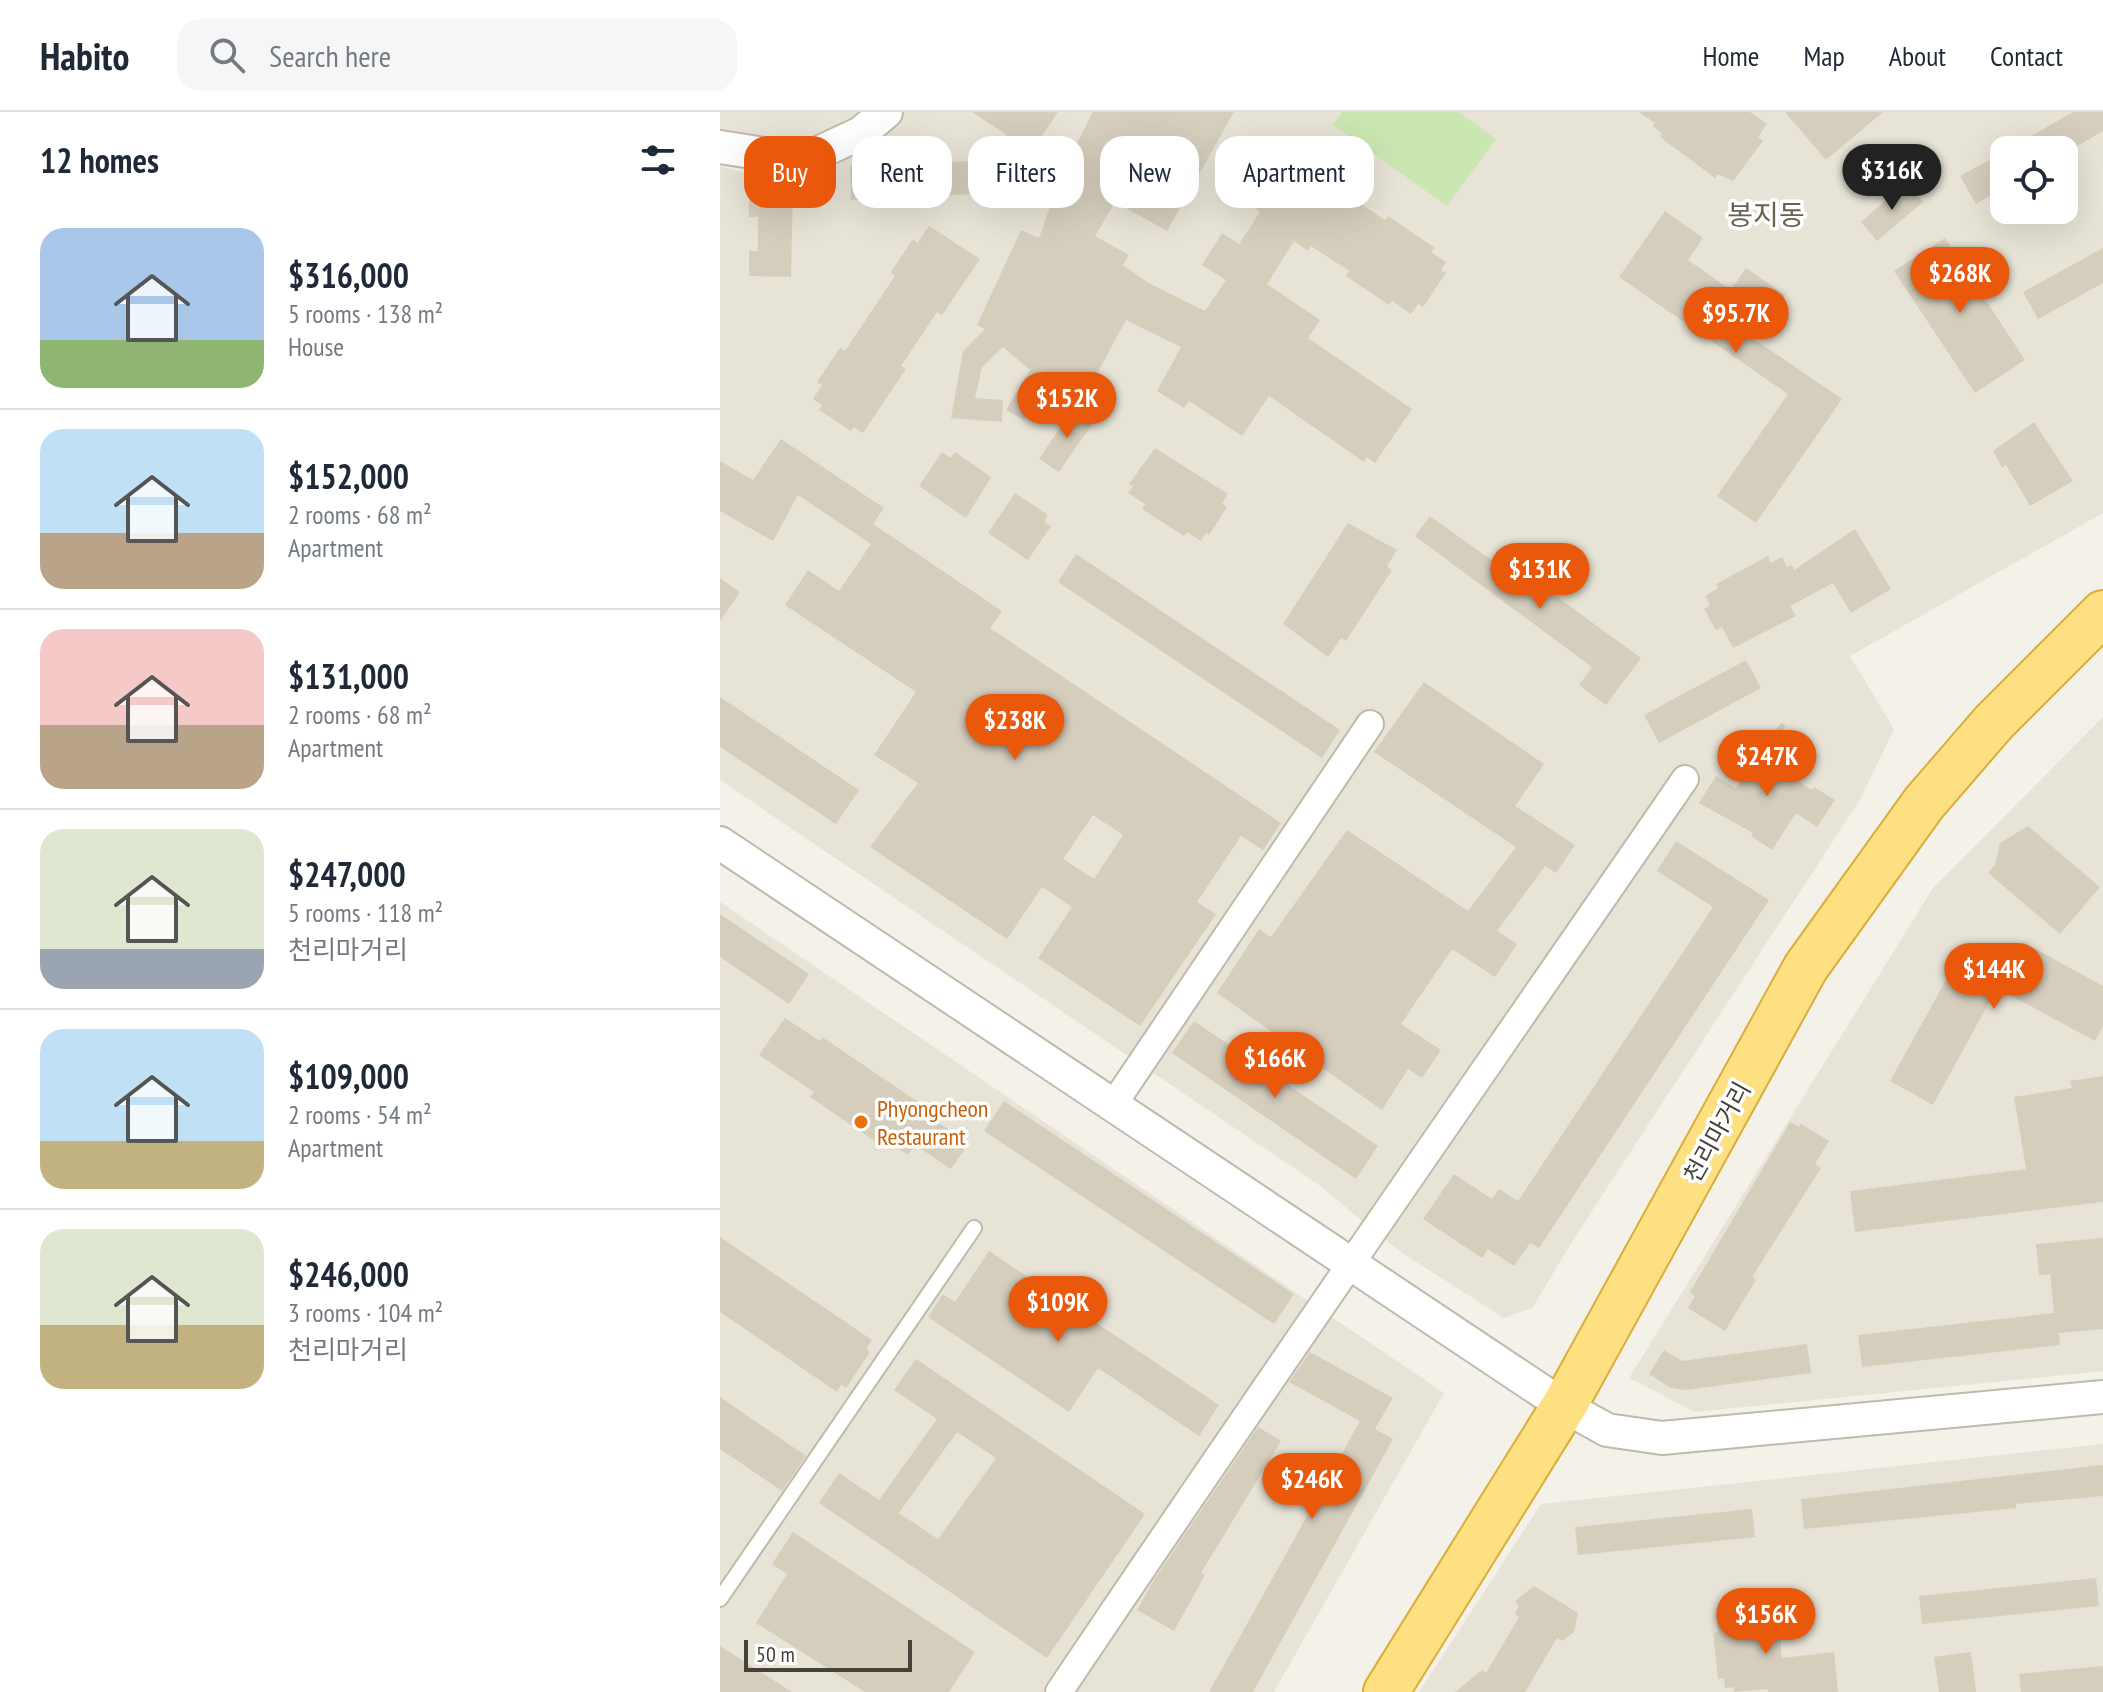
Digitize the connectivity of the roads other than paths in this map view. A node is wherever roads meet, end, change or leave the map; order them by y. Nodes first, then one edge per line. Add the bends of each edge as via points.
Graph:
1 (886, 112) edge
2 (720, 147) edge
3 (2103, 613) edge
4 (1370, 724) dead end
5 (1685, 779) dead end
6 (720, 843) edge
7 (1113, 1105) junction
8 (974, 1228) dead end
9 (1351, 1264) junction
10 (2103, 1397) edge
11 (1564, 1406) junction
12 (720, 1599) edge
13 (1059, 1692) edge
14 (1386, 1692) edge

1 - 2 street via 861,133 803,160
3 - 11 highway, 천리마거리 via 1994,722 1924,803 1815,954
4 - 7 street
5 - 9 street
6 - 7 street
7 - 9 street
8 - 12 lane
9 - 11 street
9 - 13 street
10 - 11 street via 1662,1438 1607,1430
11 - 14 highway, 천리마거리

